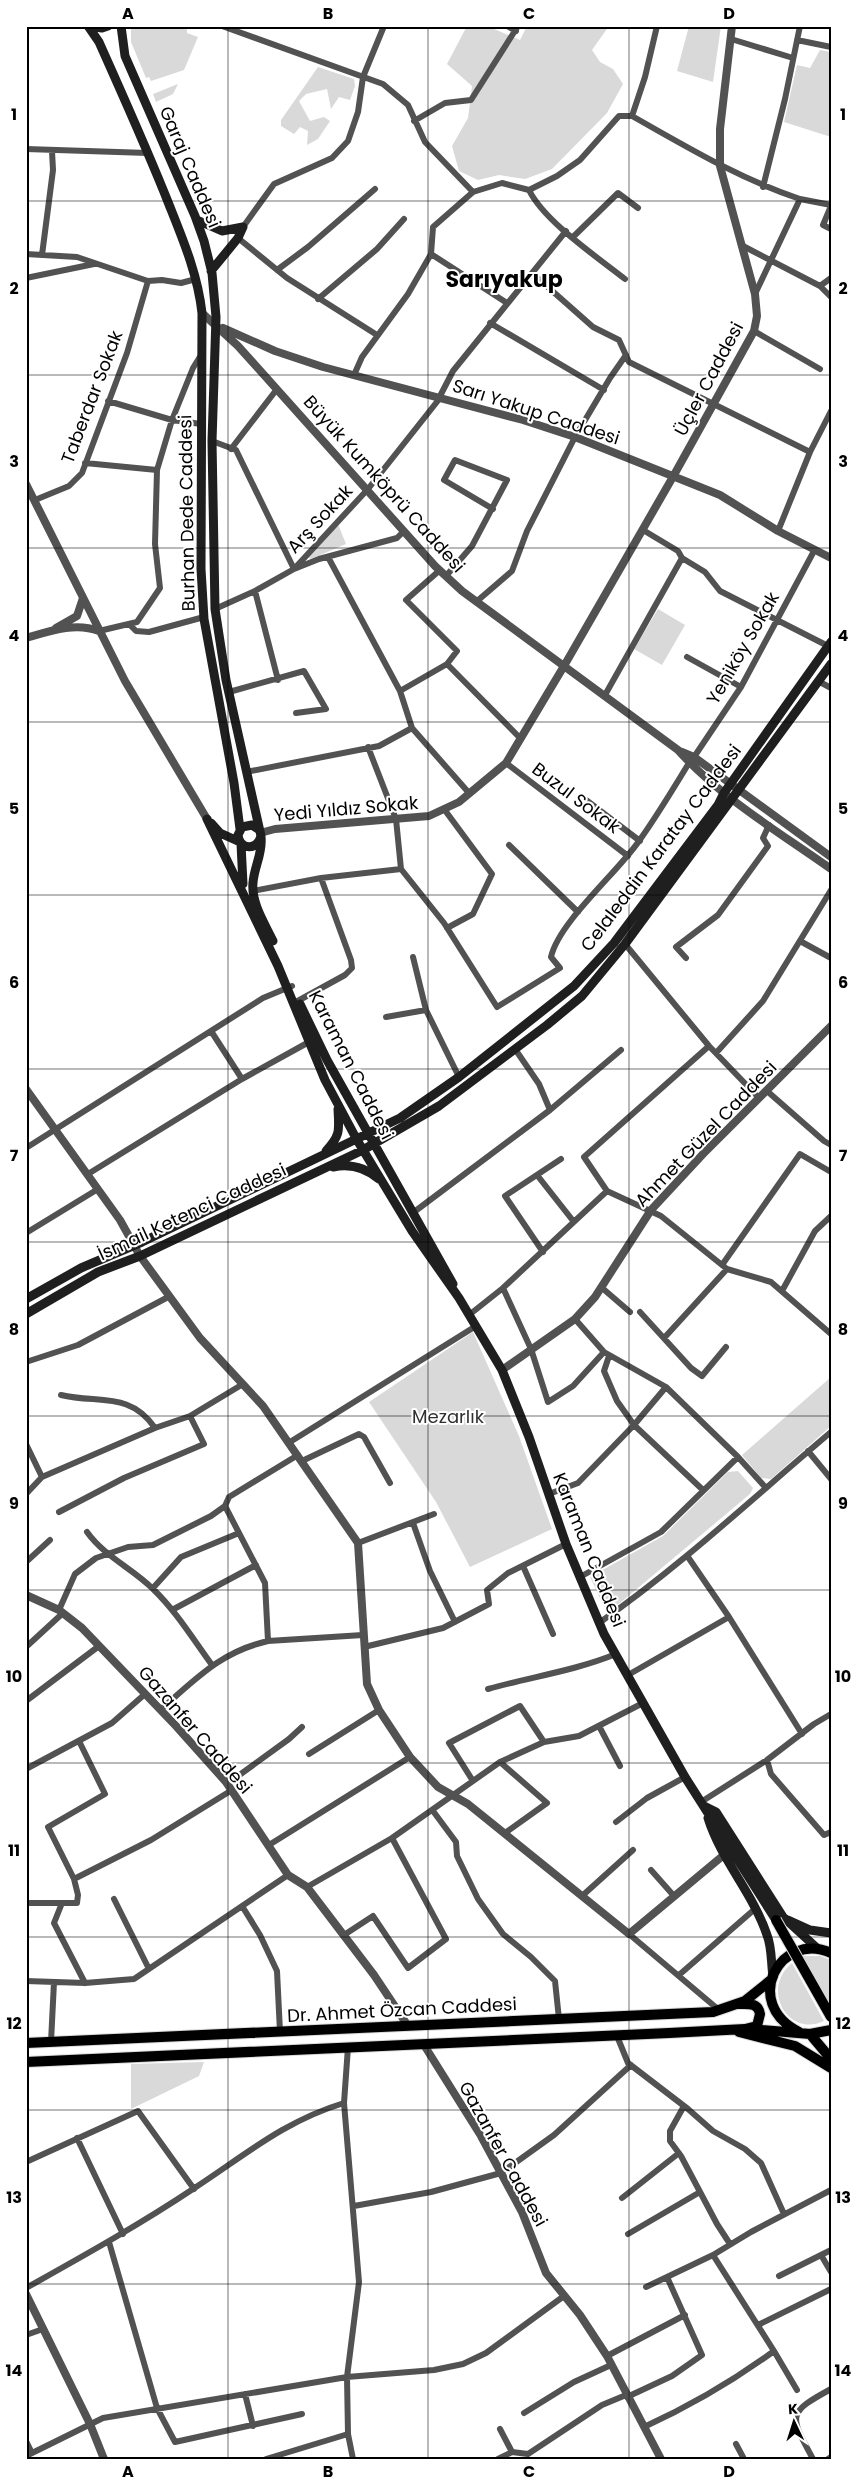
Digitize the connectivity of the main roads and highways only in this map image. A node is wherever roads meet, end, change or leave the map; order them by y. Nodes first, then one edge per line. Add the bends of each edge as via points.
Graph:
1 (89, 26) edge
2 (108, 26) edge
3 (121, 26) edge
4 (197, 220) junction
5 (211, 270) junction
6 (202, 313) joint
7 (217, 325) joint
8 (830, 644) edge
9 (831, 664) edge
10 (240, 829) junction
11 (260, 833) junction
12 (240, 843) junction
13 (248, 893) junction
14 (297, 1002) junction
15 (337, 1103) junction
16 (369, 1134) junction
17 (357, 1140) junction
18 (373, 1143) junction
19 (363, 1150) junction
20 (324, 1154) junction
21 (323, 1169) junction
22 (384, 1184) junction
23 (459, 1298) junction
24 (26, 1300) edge
25 (26, 1314) edge
26 (702, 1804) junction
27 (779, 1919) junction
28 (831, 1933) edge
29 (826, 1950) edge
30 (772, 1979) junction
31 (738, 2004) junction
32 (831, 2016) edge
33 (745, 2029) junction
34 (731, 2030) junction
35 (831, 2030) edge
36 (799, 2032) junction
37 (810, 2034) junction
38 (26, 2042) edge
39 (831, 2059) edge
40 (26, 2062) edge
41 (831, 2068) edge

1 - 2 main road
1 - 6 main road, Garaj Caddesi via 148,153 185,245
3 - 4 main road, Garaj Caddesi via 126,56
4 - 5 main road, Garaj Caddesi
4 - 5 main road via 222,231 243,227 238,238
5 - 7 main road, Garaj Caddesi
6 - 10 main road, Burhan Dede Caddesi via 201,561 204,617
7 - 11 main road, Burhan Dede Caddesi via 212,440 215,609 229,692
8 - 16 main road, Celaleddin Karatay Caddesi via 718,805 614,943 574,986 459,1077 400,1118
9 - 18 main road, Celaleddin Karatay Caddesi via 733,800 582,996 439,1106
10 - 11 main road via 248,824
10 - 12 main road
11 - 12 main road via 255,846
11 - 13 main road via 260,855
12 - 13 main road, Karaman Caddesi
12 - 13 main road, Karaman Caddesi via 220,833 207,819
13 - 14 main road, Karaman Caddesi
14 - 15 main road, Karaman Caddesi via 309,1042
14 - 16 main road, Karaman Caddesi
15 - 17 main road, Karaman Caddesi
15 - 20 main road via 340,1125 337,1139
16 - 17 main road, İsmail Ketenci Caddesi
16 - 18 main road, Karaman Caddesi
17 - 19 main road, Karaman Caddesi
17 - 20 main road, İsmail Ketenci Caddesi
18 - 19 main road, İsmail Ketenci Caddesi
18 - 23 main road, Karaman Caddesi via 448,1272
19 - 21 main road, İsmail Ketenci Caddesi
19 - 22 main road, Karaman Caddesi
20 - 24 main road, İsmail Ketenci Caddesi via 81,1268
21 - 22 main road via 353,1166 366,1170
21 - 25 main road, İsmail Ketenci Caddesi via 89,1277
22 - 23 main road, Karaman Caddesi via 417,1239
23 - 26 main road, Karaman Caddesi via 502,1370 566,1544 599,1623
26 - 27 main road, Karaman Caddesi
26 - 30 main road, Karaman Caddesi via 713,1836 756,1908 768,1937
27 - 28 main road via 810,1930
27 - 29 main road, Karaman Caddesi
27 - 32 main road, Karaman Caddesi, bridge
29 - 30 main road, Dr. Ahmet Özcan Caddesi via 797,1951 776,1968
30 - 31 main road, Dr. Ahmet Özcan Caddesi
30 - 36 main road via 772,2006 787,2026
31 - 33 main road via 753,2004 759,2010 758,2024
31 - 38 main road, Dr. Ahmet Özcan Caddesi via 698,2013
33 - 34 main road, Dr. Ahmet Özcan Caddesi
33 - 36 main road, Dr. Ahmet Özcan Caddesi
34 - 40 main road, Dr. Ahmet Özcan Caddesi
34 - 41 main road via 796,2046
35 - 37 main road
36 - 37 main road, Dr. Ahmet Özcan Caddesi
37 - 39 main road

